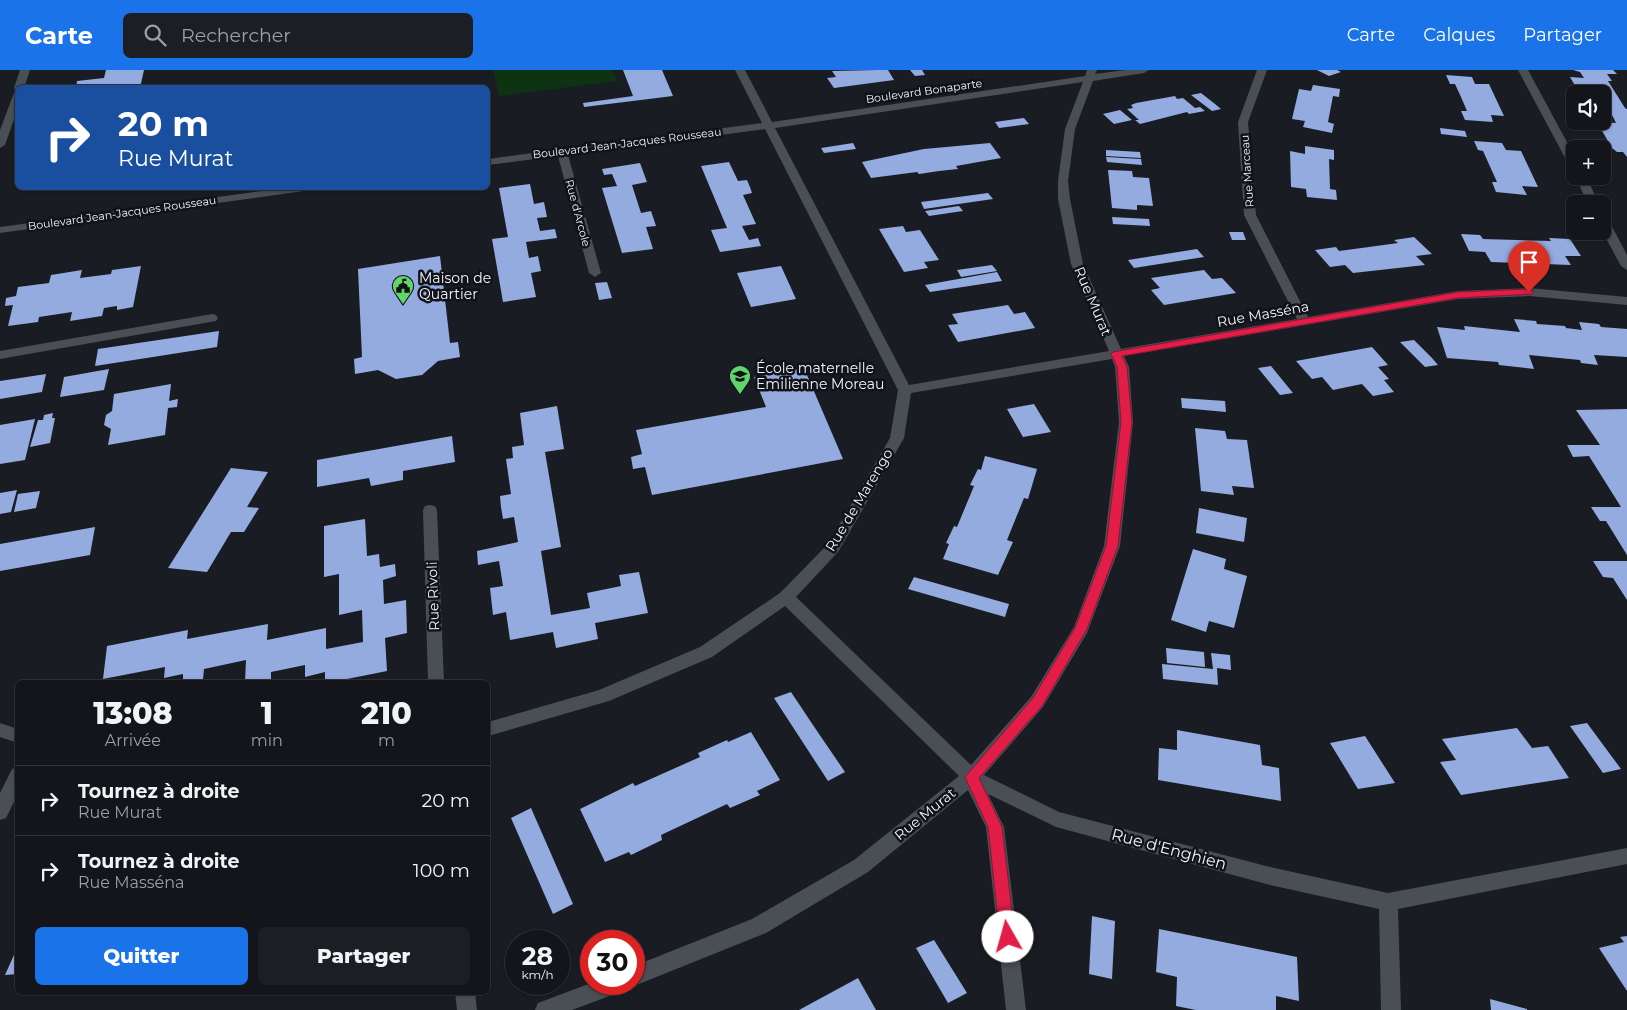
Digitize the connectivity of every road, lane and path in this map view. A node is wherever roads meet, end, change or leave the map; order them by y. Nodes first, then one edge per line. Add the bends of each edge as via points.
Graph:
1 (25, 70) edge
2 (740, 70) edge
3 (1144, 70) edge
4 (1262, 70) edge
5 (1523, 70) edge
6 (1091, 74) edge
7 (20, 85) edge
8 (15, 101) edge
9 (767, 124) junction
10 (0, 145) edge
11 (1566, 150) edge
12 (562, 153) junction
13 (490, 162) edge
14 (290, 190) edge
15 (0, 230) edge
16 (1611, 236) edge
17 (1627, 266) edge
18 (595, 273) dead end
19 (1627, 301) edge
20 (212, 318) dead end
21 (1305, 321) junction
22 (1116, 354) junction
23 (0, 355) edge
24 (905, 390) junction
25 (430, 510) dead end
26 (786, 598) junction
27 (436, 680) edge
28 (490, 729) edge
29 (0, 730) edge
30 (15, 735) edge
31 (971, 777) junction
32 (15, 780) edge
33 (0, 812) edge
34 (1627, 856) edge
35 (1388, 902) junction
36 (645, 972) edge
37 (465, 995) edge
38 (586, 995) edge
39 (467, 1010) edge
40 (545, 1010) edge
41 (1016, 1010) edge
42 (1392, 1010) edge

1 - 7 street
2 - 9 street
3 - 6 street, Boulevard Bonaparte
4 - 21 street, Rue Marceau via 1243,122 1250,215
5 - 11 street
6 - 9 street, Boulevard Bonaparte via 810,120
6 - 22 street, Rue Murat via 1070,129 1063,181 1064,199 1077,264
8 - 10 street
9 - 12 street, Boulevard Jean-Jacques Rousseau
9 - 24 street
12 - 13 street, Boulevard Jean-Jacques Rousseau
12 - 18 street, Rue d'Arcole
14 - 15 street, Boulevard Jean-Jacques Rousseau
16 - 17 street
19 - 21 street, Rue Masséna via 1529,292 1458,295
20 - 23 street
21 - 22 street, Rue Masséna
22 - 24 street, Rue Masséna
22 - 31 street, Rue Murat via 1122,367 1126,422 1112,546 1080,629 1037,702
24 - 26 street, Rue de Marengo via 898,438 833,548
25 - 27 street, Rue Rivoli
26 - 28 street, Rue de Marengo via 706,652 603,696
26 - 31 street, Rue d'Enghien
29 - 30 street
31 - 35 street, Rue d'Enghien via 1056,819 1270,876
31 - 36 street, Rue Murat via 861,866 758,926
31 - 41 street via 995,827
32 - 33 street
34 - 35 street, Rue d'Enghien
35 - 42 street
37 - 39 street
38 - 40 street

